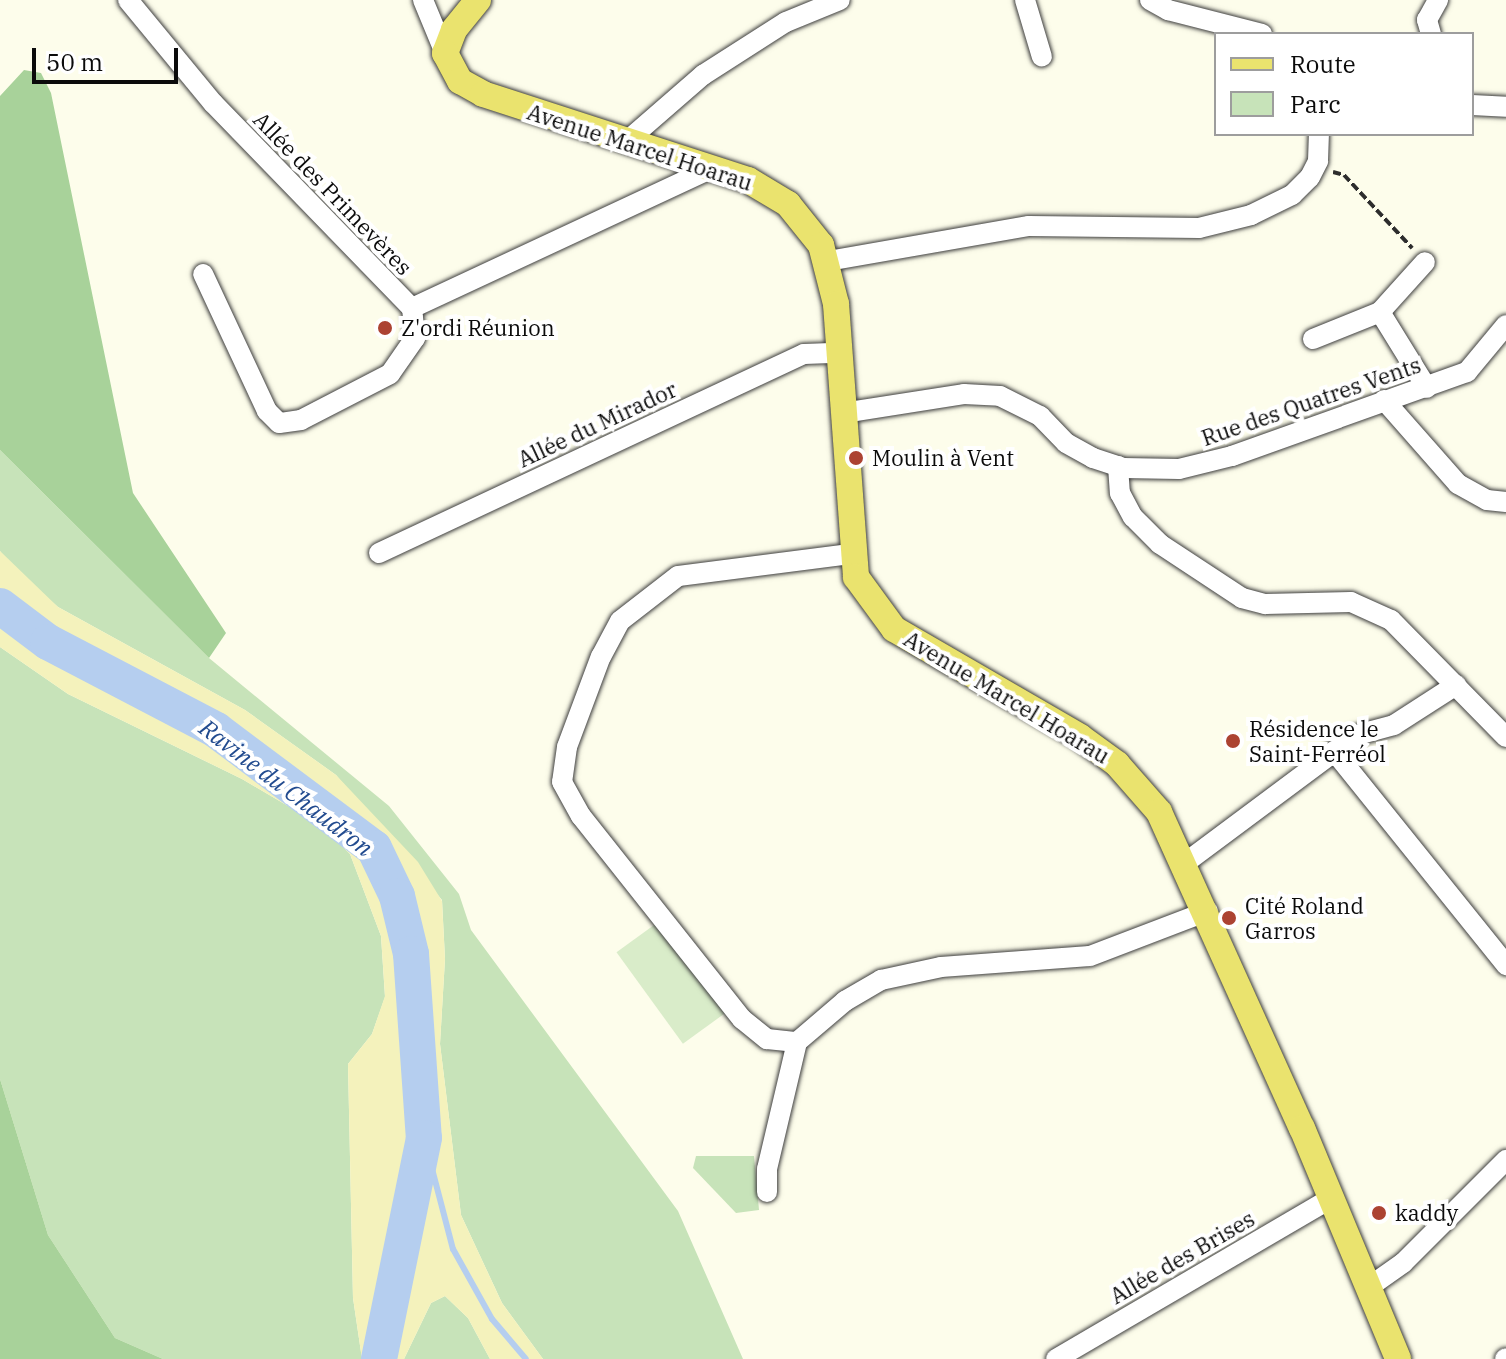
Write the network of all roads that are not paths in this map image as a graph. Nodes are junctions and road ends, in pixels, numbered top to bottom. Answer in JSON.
{"nodes":[{"id":1,"x":128,"y":0,"type":"edge"},
{"id":2,"x":423,"y":0,"type":"edge"},
{"id":3,"x":478,"y":0,"type":"edge"},
{"id":4,"x":840,"y":0,"type":"edge"},
{"id":5,"x":1025,"y":0,"type":"edge"},
{"id":6,"x":1150,"y":0,"type":"edge"},
{"id":7,"x":1438,"y":0,"type":"edge"},
{"id":8,"x":1255,"y":32,"type":"edge"},
{"id":9,"x":1430,"y":32,"type":"edge"},
{"id":10,"x":445,"y":53,"type":"junction"},
{"id":11,"x":1042,"y":57,"type":"dead end"},
{"id":12,"x":1474,"y":105,"type":"edge"},
{"id":13,"x":1506,"y":107,"type":"edge"},
{"id":14,"x":1319,"y":136,"type":"edge"},
{"id":15,"x":627,"y":141,"type":"junction"},
{"id":16,"x":712,"y":168,"type":"junction"},
{"id":17,"x":828,"y":261,"type":"junction"},
{"id":18,"x":1425,"y":262,"type":"road end"},
{"id":19,"x":203,"y":274,"type":"dead end"},
{"id":20,"x":412,"y":308,"type":"junction"},
{"id":21,"x":1380,"y":312,"type":"junction"},
{"id":22,"x":1506,"y":325,"type":"edge"},
{"id":23,"x":1313,"y":339,"type":"dead end"},
{"id":24,"x":838,"y":353,"type":"junction"},
{"id":25,"x":1427,"y":388,"type":"junction"},
{"id":26,"x":1384,"y":400,"type":"junction"},
{"id":27,"x":843,"y":413,"type":"junction"},
{"id":28,"x":1118,"y":466,"type":"junction"},
{"id":29,"x":1506,"y":502,"type":"edge"},
{"id":30,"x":379,"y":553,"type":"dead end"},
{"id":31,"x":850,"y":554,"type":"junction"},
{"id":32,"x":1456,"y":685,"type":"junction"},
{"id":33,"x":1506,"y":737,"type":"edge"},
{"id":34,"x":1334,"y":751,"type":"junction"},
{"id":35,"x":1185,"y":863,"type":"junction"},
{"id":36,"x":1208,"y":911,"type":"junction"},
{"id":37,"x":1506,"y":965,"type":"edge"},
{"id":38,"x":797,"y":1042,"type":"junction"},
{"id":39,"x":1506,"y":1160,"type":"edge"},
{"id":40,"x":767,"y":1192,"type":"dead end"},
{"id":41,"x":1332,"y":1198,"type":"junction"},
{"id":42,"x":1369,"y":1287,"type":"junction"},
{"id":43,"x":1396,"y":1358,"type":"edge"},
{"id":44,"x":1056,"y":1359,"type":"edge"}],
"edges":[{"from":1,"to":20,"type":"street","name":"Allée des Primevères"},
{"from":2,"to":10,"type":"street"},
{"from":3,"to":10,"type":"main road"},
{"from":4,"to":15,"type":"street"},
{"from":5,"to":11,"type":"street"},
{"from":6,"to":8,"type":"street"},
{"from":7,"to":9,"type":"street"},
{"from":10,"to":15,"type":"main road","name":"Avenue Marcel Hoarau"},
{"from":12,"to":13,"type":"street"},
{"from":14,"to":17,"type":"street"},
{"from":15,"to":16,"type":"main road","name":"Avenue Marcel Hoarau"},
{"from":16,"to":17,"type":"main road","name":"Avenue Marcel Hoarau"},
{"from":16,"to":20,"type":"street","name":"Allée des Primevères"},
{"from":17,"to":24,"type":"main road","name":"Avenue Marcel Hoarau"},
{"from":18,"to":21,"type":"street"},
{"from":19,"to":20,"type":"street","name":"Allée des Primevères"},
{"from":21,"to":23,"type":"street"},
{"from":21,"to":25,"type":"street"},
{"from":22,"to":25,"type":"street","name":"Rue des Quatres Vents"},
{"from":24,"to":27,"type":"main road","name":"Avenue Marcel Hoarau"},
{"from":24,"to":30,"type":"street","name":"Allée du Mirador"},
{"from":25,"to":26,"type":"street","name":"Rue des Quatres Vents"},
{"from":26,"to":28,"type":"street","name":"Rue des Quatres Vents"},
{"from":26,"to":29,"type":"street"},
{"from":27,"to":28,"type":"street","name":"Rue des Quatres Vents"},
{"from":27,"to":31,"type":"main road","name":"Avenue Marcel Hoarau"},
{"from":28,"to":32,"type":"street"},
{"from":31,"to":35,"type":"main road","name":"Avenue Marcel Hoarau"},
{"from":31,"to":38,"type":"street"},
{"from":32,"to":33,"type":"street"},
{"from":32,"to":34,"type":"street"},
{"from":34,"to":35,"type":"street"},
{"from":34,"to":37,"type":"street"},
{"from":35,"to":36,"type":"main road","name":"Avenue Marcel Hoarau"},
{"from":36,"to":38,"type":"street"},
{"from":36,"to":41,"type":"main road","name":"Avenue Marcel Hoarau"},
{"from":38,"to":40,"type":"street"},
{"from":39,"to":42,"type":"street"},
{"from":41,"to":42,"type":"main road","name":"Avenue Marcel Hoarau"},
{"from":41,"to":44,"type":"street","name":"Allée des Brises"},
{"from":42,"to":43,"type":"main road","name":"Avenue Marcel Hoarau"}]}
